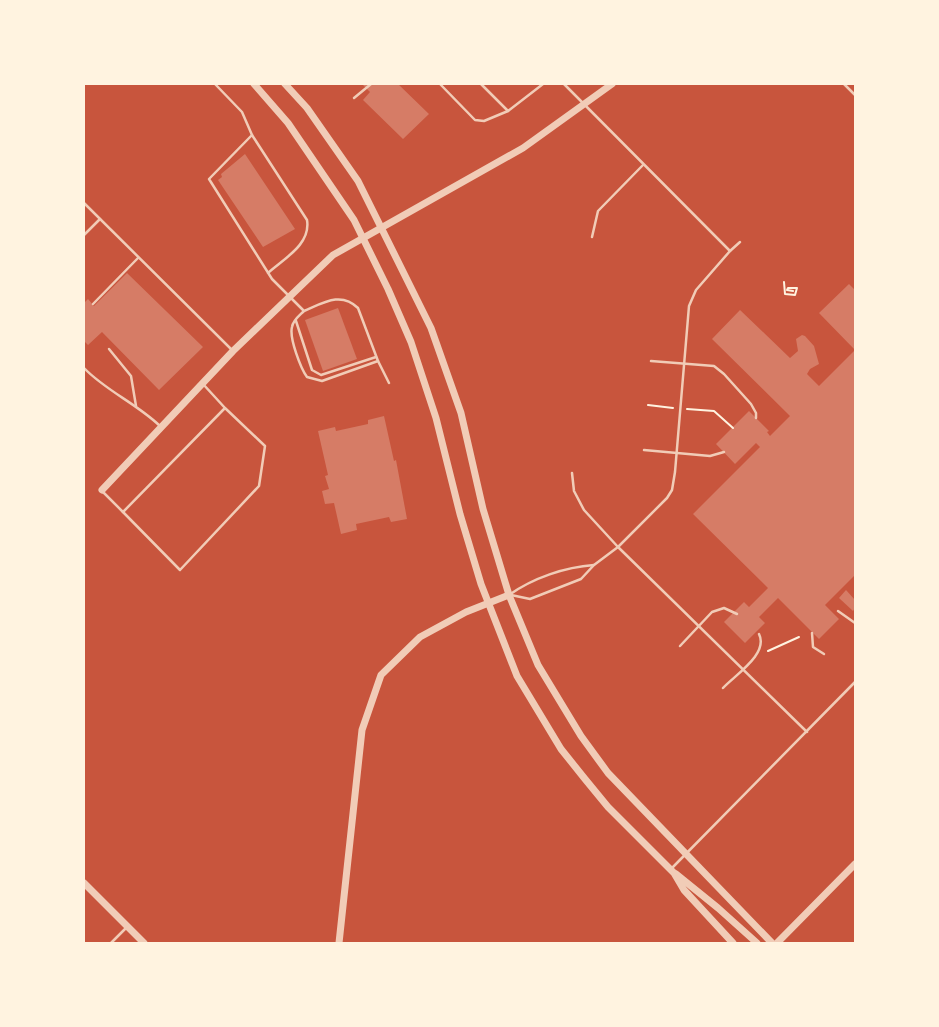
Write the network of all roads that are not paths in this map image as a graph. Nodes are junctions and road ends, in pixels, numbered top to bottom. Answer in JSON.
{"nodes":[{"id":1,"x":214,"y":84,"type":"edge"},
{"id":2,"x":254,"y":84,"type":"edge"},
{"id":3,"x":371,"y":84,"type":"edge"},
{"id":4,"x":440,"y":84,"type":"edge"},
{"id":5,"x":481,"y":84,"type":"edge"},
{"id":6,"x":543,"y":84,"type":"edge"},
{"id":7,"x":564,"y":84,"type":"edge"},
{"id":8,"x":612,"y":84,"type":"edge"},
{"id":9,"x":844,"y":84,"type":"edge"},
{"id":10,"x":289,"y":85,"type":"edge"},
{"id":11,"x":855,"y":95,"type":"edge"},
{"id":12,"x":354,"y":98,"type":"dead end"},
{"id":13,"x":584,"y":106,"type":"junction"},
{"id":14,"x":508,"y":111,"type":"junction"},
{"id":15,"x":252,"y":135,"type":"junction"},
{"id":16,"x":643,"y":165,"type":"junction"},
{"id":17,"x":84,"y":204,"type":"edge"},
{"id":18,"x":100,"y":219,"type":"junction"},
{"id":19,"x":381,"y":228,"type":"junction"},
{"id":20,"x":84,"y":235,"type":"edge"},
{"id":21,"x":364,"y":237,"type":"junction"},
{"id":22,"x":592,"y":237,"type":"dead end"},
{"id":23,"x":740,"y":242,"type":"dead end"},
{"id":24,"x":730,"y":252,"type":"junction"},
{"id":25,"x":138,"y":258,"type":"junction"},
{"id":26,"x":268,"y":273,"type":"junction"},
{"id":27,"x":290,"y":296,"type":"junction"},
{"id":28,"x":93,"y":304,"type":"dead end"},
{"id":29,"x":304,"y":311,"type":"junction"},
{"id":30,"x":295,"y":319,"type":"junction"},
{"id":31,"x":109,"y":349,"type":"dead end"},
{"id":32,"x":233,"y":351,"type":"junction"},
{"id":33,"x":376,"y":357,"type":"junction"},
{"id":34,"x":378,"y":361,"type":"junction"},
{"id":35,"x":652,"y":361,"type":"dead end"},
{"id":36,"x":683,"y":364,"type":"junction"},
{"id":37,"x":84,"y":368,"type":"edge"},
{"id":38,"x":202,"y":383,"type":"junction"},
{"id":39,"x":389,"y":384,"type":"dead end"},
{"id":40,"x":136,"y":406,"type":"junction"},
{"id":41,"x":225,"y":408,"type":"junction"},
{"id":42,"x":756,"y":418,"type":"dead end"},
{"id":43,"x":161,"y":427,"type":"junction"},
{"id":44,"x":644,"y":450,"type":"dead end"},
{"id":45,"x":724,"y":452,"type":"dead end"},
{"id":46,"x":677,"y":453,"type":"junction"},
{"id":47,"x":572,"y":473,"type":"dead end"},
{"id":48,"x":102,"y":490,"type":"joint"},
{"id":49,"x":123,"y":512,"type":"junction"},
{"id":50,"x":618,"y":547,"type":"junction"},
{"id":51,"x":594,"y":565,"type":"junction"},
{"id":52,"x":509,"y":595,"type":"junction"},
{"id":53,"x":488,"y":603,"type":"junction"},
{"id":54,"x":838,"y":611,"type":"dead end"},
{"id":55,"x":737,"y":614,"type":"dead end"},
{"id":56,"x":855,"y":622,"type":"edge"},
{"id":57,"x":699,"y":626,"type":"junction"},
{"id":58,"x":812,"y":633,"type":"dead end"},
{"id":59,"x":759,"y":634,"type":"dead end"},
{"id":60,"x":680,"y":646,"type":"dead end"},
{"id":61,"x":824,"y":654,"type":"dead end"},
{"id":62,"x":742,"y":668,"type":"junction"},
{"id":63,"x":855,"y":682,"type":"edge"},
{"id":64,"x":722,"y":688,"type":"dead end"},
{"id":65,"x":807,"y":732,"type":"junction"},
{"id":66,"x":686,"y":854,"type":"junction"},
{"id":67,"x":855,"y":866,"type":"edge"},
{"id":68,"x":672,"y":871,"type":"junction"},
{"id":69,"x":84,"y":884,"type":"edge"},
{"id":70,"x":127,"y":927,"type":"junction"},
{"id":71,"x":111,"y":943,"type":"edge"},
{"id":72,"x":144,"y":943,"type":"edge"},
{"id":73,"x":339,"y":943,"type":"edge"},
{"id":74,"x":733,"y":943,"type":"edge"},
{"id":75,"x":757,"y":943,"type":"edge"},
{"id":76,"x":772,"y":943,"type":"edge"},
{"id":77,"x":776,"y":943,"type":"edge"}],
"edges":[{"from":1,"to":15,"type":"lane"},
{"from":2,"to":21,"type":"street"},
{"from":3,"to":12,"type":"lane"},
{"from":4,"to":14,"type":"lane"},
{"from":5,"to":14,"type":"lane"},
{"from":6,"to":14,"type":"lane"},
{"from":7,"to":13,"type":"lane"},
{"from":8,"to":13,"type":"street"},
{"from":9,"to":11,"type":"lane"},
{"from":10,"to":19,"type":"street"},
{"from":13,"to":16,"type":"lane"},
{"from":13,"to":19,"type":"street"},
{"from":15,"to":26,"type":"lane"},
{"from":15,"to":26,"type":"lane"},
{"from":16,"to":22,"type":"lane"},
{"from":16,"to":24,"type":"lane"},
{"from":17,"to":18,"type":"lane"},
{"from":18,"to":20,"type":"lane"},
{"from":18,"to":25,"type":"lane"},
{"from":19,"to":21,"type":"street"},
{"from":19,"to":52,"type":"street"},
{"from":21,"to":27,"type":"street"},
{"from":21,"to":53,"type":"street"},
{"from":23,"to":24,"type":"lane"},
{"from":24,"to":36,"type":"lane"},
{"from":25,"to":28,"type":"lane"},
{"from":25,"to":32,"type":"lane"},
{"from":26,"to":27,"type":"lane"},
{"from":27,"to":29,"type":"lane"},
{"from":27,"to":32,"type":"street"},
{"from":29,"to":30,"type":"lane"},
{"from":29,"to":33,"type":"lane"},
{"from":30,"to":33,"type":"lane"},
{"from":30,"to":34,"type":"lane"},
{"from":31,"to":40,"type":"lane"},
{"from":32,"to":38,"type":"street"},
{"from":33,"to":34,"type":"lane"},
{"from":34,"to":39,"type":"lane"},
{"from":35,"to":36,"type":"lane"},
{"from":36,"to":42,"type":"lane"},
{"from":36,"to":46,"type":"lane"},
{"from":37,"to":40,"type":"lane"},
{"from":38,"to":41,"type":"lane"},
{"from":38,"to":43,"type":"street"},
{"from":40,"to":43,"type":"lane"},
{"from":41,"to":49,"type":"lane"},
{"from":41,"to":49,"type":"lane"},
{"from":43,"to":48,"type":"street"},
{"from":44,"to":46,"type":"lane"},
{"from":45,"to":46,"type":"lane"},
{"from":46,"to":50,"type":"lane"},
{"from":47,"to":50,"type":"lane"},
{"from":48,"to":49,"type":"lane"},
{"from":50,"to":51,"type":"lane"},
{"from":50,"to":57,"type":"lane"},
{"from":51,"to":52,"type":"lane"},
{"from":51,"to":52,"type":"lane"},
{"from":52,"to":53,"type":"street"},
{"from":52,"to":66,"type":"street"},
{"from":53,"to":68,"type":"street"},
{"from":53,"to":73,"type":"street"},
{"from":54,"to":56,"type":"lane"},
{"from":55,"to":57,"type":"lane"},
{"from":57,"to":60,"type":"lane"},
{"from":57,"to":62,"type":"lane"},
{"from":58,"to":61,"type":"lane"},
{"from":59,"to":62,"type":"lane"},
{"from":62,"to":64,"type":"lane"},
{"from":62,"to":65,"type":"lane"},
{"from":63,"to":65,"type":"lane"},
{"from":65,"to":66,"type":"lane"},
{"from":66,"to":68,"type":"lane"},
{"from":66,"to":76,"type":"street"},
{"from":67,"to":77,"type":"street"},
{"from":68,"to":74,"type":"street"},
{"from":68,"to":75,"type":"street"},
{"from":69,"to":70,"type":"street"},
{"from":70,"to":71,"type":"lane"},
{"from":70,"to":72,"type":"street"}]}
